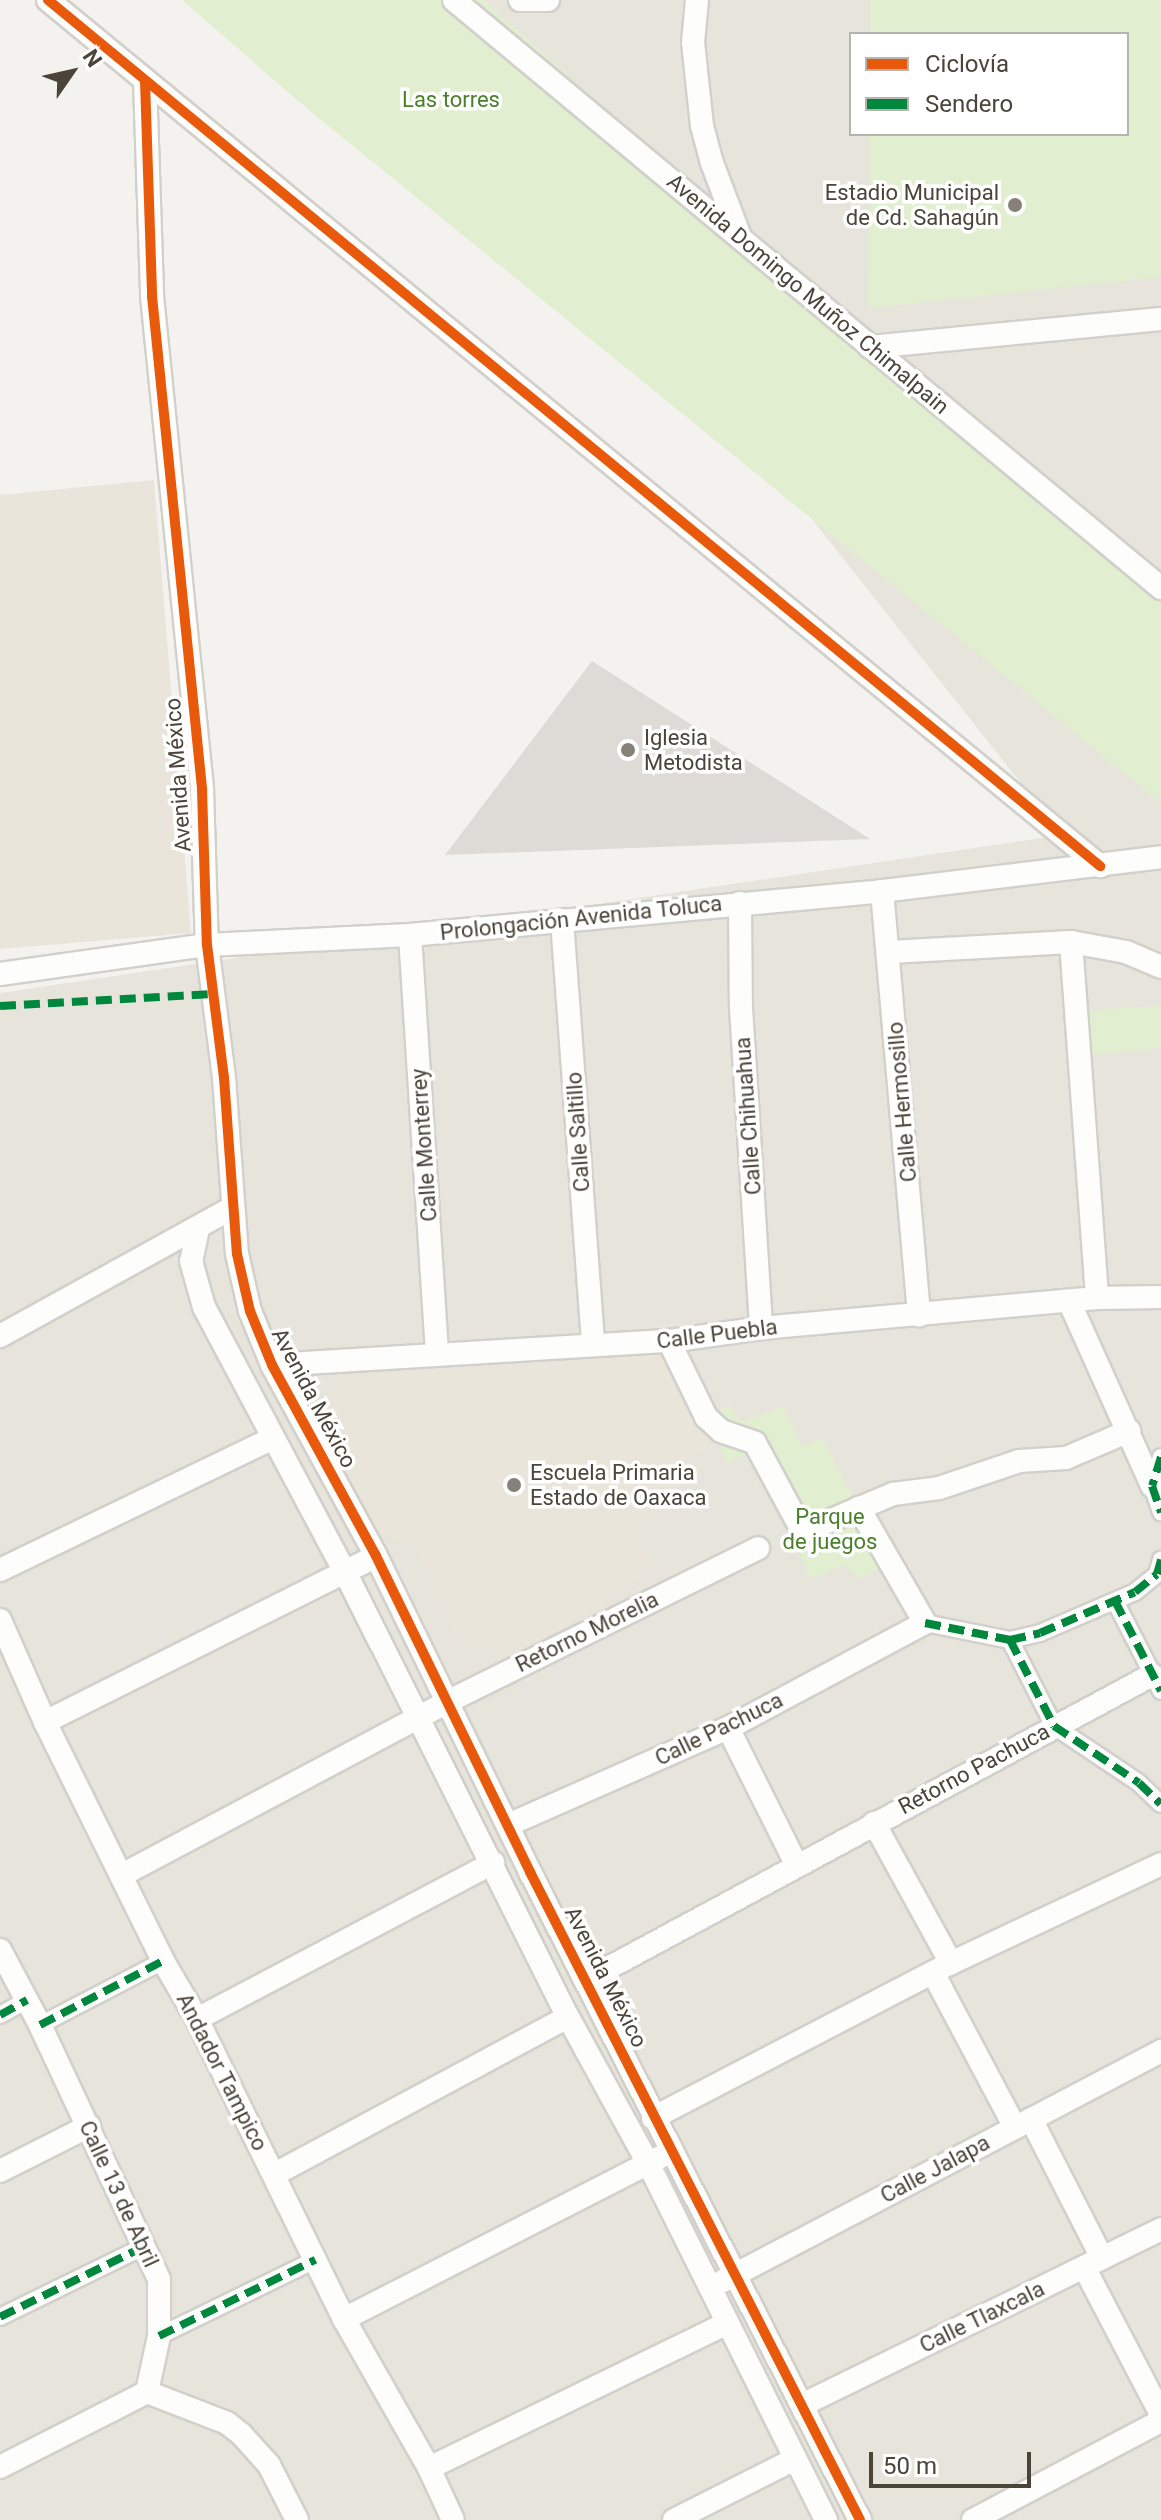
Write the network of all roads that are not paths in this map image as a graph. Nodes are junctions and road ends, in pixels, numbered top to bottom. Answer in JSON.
{"nodes":[{"id":1,"x":48,"y":0,"type":"edge"},
{"id":2,"x":454,"y":0,"type":"edge"},
{"id":3,"x":520,"y":0,"type":"edge"},
{"id":4,"x":548,"y":0,"type":"edge"},
{"id":5,"x":697,"y":0,"type":"edge"},
{"id":6,"x":145,"y":81,"type":"junction"},
{"id":7,"x":740,"y":236,"type":"junction"},
{"id":8,"x":1161,"y":319,"type":"edge"},
{"id":9,"x":870,"y":347,"type":"junction"},
{"id":10,"x":1161,"y":588,"type":"edge"},
{"id":11,"x":1161,"y":857,"type":"edge"},
{"id":12,"x":1100,"y":866,"type":"junction"},
{"id":13,"x":882,"y":891,"type":"junction"},
{"id":14,"x":740,"y":903,"type":"junction"},
{"id":15,"x":562,"y":920,"type":"junction"},
{"id":16,"x":410,"y":935,"type":"junction"},
{"id":17,"x":1071,"y":942,"type":"junction"},
{"id":18,"x":207,"y":945,"type":"junction"},
{"id":19,"x":890,"y":952,"type":"junction"},
{"id":20,"x":1161,"y":967,"type":"edge"},
{"id":21,"x":0,"y":974,"type":"edge"},
{"id":22,"x":232,"y":1208,"type":"junction"},
{"id":23,"x":198,"y":1229,"type":"junction"},
{"id":24,"x":1161,"y":1297,"type":"edge"},
{"id":25,"x":1097,"y":1298,"type":"junction"},
{"id":26,"x":1069,"y":1301,"type":"junction"},
{"id":27,"x":919,"y":1315,"type":"junction"},
{"id":28,"x":761,"y":1328,"type":"junction"},
{"id":29,"x":0,"y":1336,"type":"edge"},
{"id":30,"x":669,"y":1341,"type":"junction"},
{"id":31,"x":593,"y":1344,"type":"junction"},
{"id":32,"x":437,"y":1354,"type":"junction"},
{"id":33,"x":272,"y":1365,"type":"junction"},
{"id":34,"x":1129,"y":1431,"type":"junction"},
{"id":35,"x":273,"y":1438,"type":"junction"},
{"id":36,"x":1161,"y":1457,"type":"edge"},
{"id":37,"x":1152,"y":1486,"type":"junction"},
{"id":38,"x":859,"y":1508,"type":"junction"},
{"id":39,"x":1161,"y":1512,"type":"edge"},
{"id":40,"x":758,"y":1548,"type":"dead end"},
{"id":41,"x":376,"y":1556,"type":"junction"},
{"id":42,"x":1161,"y":1560,"type":"edge"},
{"id":43,"x":0,"y":1570,"type":"edge"},
{"id":44,"x":344,"y":1570,"type":"junction"},
{"id":45,"x":1115,"y":1601,"type":"junction"},
{"id":46,"x":0,"y":1620,"type":"edge"},
{"id":47,"x":925,"y":1623,"type":"junction"},
{"id":48,"x":1010,"y":1640,"type":"junction"},
{"id":49,"x":1156,"y":1683,"type":"edge"},
{"id":50,"x":447,"y":1702,"type":"junction"},
{"id":51,"x":418,"y":1719,"type":"junction"},
{"id":52,"x":45,"y":1722,"type":"junction"},
{"id":53,"x":1054,"y":1726,"type":"junction"},
{"id":54,"x":728,"y":1728,"type":"junction"},
{"id":55,"x":1161,"y":1804,"type":"edge"},
{"id":56,"x":874,"y":1823,"type":"junction"},
{"id":57,"x":508,"y":1825,"type":"junction"},
{"id":58,"x":493,"y":1863,"type":"junction"},
{"id":59,"x":796,"y":1864,"type":"junction"},
{"id":60,"x":1161,"y":1864,"type":"edge"},
{"id":61,"x":122,"y":1875,"type":"junction"},
{"id":62,"x":0,"y":1950,"type":"edge"},
{"id":63,"x":163,"y":1961,"type":"junction"},
{"id":64,"x":942,"y":1968,"type":"junction"},
{"id":65,"x":586,"y":1980,"type":"junction"},
{"id":66,"x":27,"y":2000,"type":"junction"},
{"id":67,"x":0,"y":2015,"type":"edge"},
{"id":68,"x":568,"y":2017,"type":"junction"},
{"id":69,"x":197,"y":2019,"type":"junction"},
{"id":70,"x":40,"y":2025,"type":"junction"},
{"id":71,"x":1161,"y":2051,"type":"edge"},
{"id":72,"x":653,"y":2118,"type":"junction"},
{"id":73,"x":1023,"y":2123,"type":"junction"},
{"id":74,"x":89,"y":2126,"type":"junction"},
{"id":75,"x":672,"y":2153,"type":"junction"},
{"id":76,"x":647,"y":2161,"type":"junction"},
{"id":77,"x":0,"y":2171,"type":"edge"},
{"id":78,"x":275,"y":2174,"type":"junction"},
{"id":79,"x":1161,"y":2229,"type":"edge"},
{"id":80,"x":143,"y":2247,"type":"junction"},
{"id":81,"x":315,"y":2260,"type":"junction"},
{"id":82,"x":1093,"y":2263,"type":"junction"},
{"id":83,"x":735,"y":2275,"type":"junction"},
{"id":84,"x":709,"y":2287,"type":"junction"},
{"id":85,"x":0,"y":2317,"type":"edge"},
{"id":86,"x":344,"y":2319,"type":"junction"},
{"id":87,"x":728,"y":2323,"type":"junction"},
{"id":88,"x":159,"y":2336,"type":"junction"},
{"id":89,"x":147,"y":2392,"type":"junction"},
{"id":90,"x":802,"y":2405,"type":"junction"},
{"id":91,"x":1161,"y":2414,"type":"edge"},
{"id":92,"x":1161,"y":2421,"type":"edge"},
{"id":93,"x":795,"y":2459,"type":"junction"},
{"id":94,"x":0,"y":2467,"type":"edge"},
{"id":95,"x":429,"y":2468,"type":"junction"},
{"id":96,"x":297,"y":2520,"type":"edge"},
{"id":97,"x":453,"y":2520,"type":"edge"},
{"id":98,"x":674,"y":2520,"type":"edge"},
{"id":99,"x":826,"y":2520,"type":"edge"},
{"id":100,"x":860,"y":2520,"type":"edge"},
{"id":101,"x":973,"y":2520,"type":"edge"}],
"edges":[{"from":1,"to":6,"type":"street"},
{"from":2,"to":7,"type":"street","name":"Avenida Domingo Muñoz Chimalpain"},
{"from":3,"to":4,"type":"street"},
{"from":5,"to":7,"type":"street"},
{"from":6,"to":12,"type":"street"},
{"from":6,"to":18,"type":"street","name":"Avenida México"},
{"from":7,"to":9,"type":"street","name":"Avenida Domingo Muñoz Chimalpain"},
{"from":8,"to":9,"type":"street"},
{"from":9,"to":10,"type":"street","name":"Avenida Domingo Muñoz Chimalpain"},
{"from":11,"to":12,"type":"street","name":"Prolongación Avenida Toluca"},
{"from":12,"to":13,"type":"street","name":"Prolongación Avenida Toluca"},
{"from":13,"to":14,"type":"street","name":"Prolongación Avenida Toluca"},
{"from":13,"to":19,"type":"street","name":"Calle Hermosillo"},
{"from":14,"to":15,"type":"street","name":"Prolongación Avenida Toluca"},
{"from":14,"to":28,"type":"street","name":"Calle Chihuahua"},
{"from":15,"to":16,"type":"street","name":"Prolongación Avenida Toluca"},
{"from":15,"to":31,"type":"street","name":"Calle Saltillo"},
{"from":16,"to":18,"type":"street","name":"Prolongación Avenida Toluca"},
{"from":16,"to":32,"type":"street","name":"Calle Monterrey"},
{"from":17,"to":19,"type":"street"},
{"from":17,"to":20,"type":"street"},
{"from":17,"to":25,"type":"street"},
{"from":18,"to":21,"type":"street","name":"Prolongación Avenida Toluca"},
{"from":18,"to":22,"type":"street","name":"Avenida México"},
{"from":19,"to":27,"type":"street","name":"Calle Hermosillo"},
{"from":22,"to":23,"type":"street"},
{"from":22,"to":33,"type":"street","name":"Avenida México"},
{"from":23,"to":29,"type":"street"},
{"from":23,"to":35,"type":"street"},
{"from":24,"to":25,"type":"street","name":"Calle Puebla"},
{"from":25,"to":26,"type":"street","name":"Calle Puebla"},
{"from":26,"to":27,"type":"street","name":"Calle Puebla"},
{"from":26,"to":34,"type":"street"},
{"from":27,"to":28,"type":"street","name":"Calle Puebla"},
{"from":28,"to":30,"type":"street","name":"Calle Puebla"},
{"from":30,"to":31,"type":"street","name":"Calle Puebla"},
{"from":30,"to":38,"type":"street"},
{"from":31,"to":32,"type":"street","name":"Calle Puebla"},
{"from":32,"to":33,"type":"street","name":"Calle Puebla"},
{"from":33,"to":41,"type":"street","name":"Avenida México"},
{"from":34,"to":37,"type":"street"},
{"from":34,"to":38,"type":"street"},
{"from":35,"to":43,"type":"street"},
{"from":35,"to":44,"type":"street"},
{"from":36,"to":37,"type":"street"},
{"from":37,"to":39,"type":"street"},
{"from":38,"to":47,"type":"street"},
{"from":40,"to":50,"type":"street","name":"Retorno Morelia"},
{"from":41,"to":44,"type":"street"},
{"from":41,"to":50,"type":"street","name":"Avenida México"},
{"from":42,"to":45,"type":"street"},
{"from":44,"to":51,"type":"street"},
{"from":44,"to":52,"type":"street"},
{"from":45,"to":48,"type":"street"},
{"from":45,"to":49,"type":"street"},
{"from":46,"to":52,"type":"street","name":"Andador Tampico"},
{"from":47,"to":48,"type":"street"},
{"from":47,"to":54,"type":"street","name":"Calle Pachuca"},
{"from":48,"to":53,"type":"street"},
{"from":49,"to":53,"type":"street","name":"Retorno Pachuca"},
{"from":50,"to":51,"type":"street","name":"Retorno Morelia"},
{"from":50,"to":57,"type":"street","name":"Avenida México"},
{"from":51,"to":58,"type":"street"},
{"from":51,"to":61,"type":"street","name":"Retorno Morelia"},
{"from":52,"to":61,"type":"street","name":"Andador Tampico"},
{"from":53,"to":55,"type":"street"},
{"from":53,"to":56,"type":"street","name":"Retorno Pachuca"},
{"from":54,"to":57,"type":"street","name":"Calle Pachuca"},
{"from":54,"to":59,"type":"street"},
{"from":56,"to":59,"type":"street","name":"Retorno Pachuca"},
{"from":56,"to":64,"type":"street"},
{"from":57,"to":65,"type":"street","name":"Avenida México"},
{"from":58,"to":68,"type":"street"},
{"from":58,"to":69,"type":"street"},
{"from":59,"to":65,"type":"street","name":"Retorno Pachuca"},
{"from":60,"to":64,"type":"street"},
{"from":61,"to":63,"type":"street","name":"Andador Tampico"},
{"from":62,"to":66,"type":"street","name":"Calle 13 de Abril"},
{"from":63,"to":69,"type":"street","name":"Andador Tampico"},
{"from":63,"to":70,"type":"street"},
{"from":64,"to":72,"type":"street"},
{"from":64,"to":73,"type":"street"},
{"from":65,"to":72,"type":"street","name":"Avenida México"},
{"from":66,"to":67,"type":"street"},
{"from":66,"to":70,"type":"street","name":"Calle 13 de Abril"},
{"from":68,"to":76,"type":"street"},
{"from":68,"to":78,"type":"street"},
{"from":69,"to":78,"type":"street","name":"Andador Tampico"},
{"from":70,"to":74,"type":"street","name":"Calle 13 de Abril"},
{"from":71,"to":73,"type":"street","name":"Calle Jalapa"},
{"from":72,"to":75,"type":"street","name":"Avenida México"},
{"from":73,"to":82,"type":"street"},
{"from":73,"to":83,"type":"street","name":"Calle Jalapa"},
{"from":74,"to":77,"type":"street"},
{"from":74,"to":80,"type":"street","name":"Calle 13 de Abril"},
{"from":75,"to":76,"type":"street"},
{"from":75,"to":83,"type":"street","name":"Avenida México"},
{"from":76,"to":84,"type":"street"},
{"from":76,"to":86,"type":"street"},
{"from":78,"to":81,"type":"street","name":"Andador Tampico"},
{"from":79,"to":82,"type":"street","name":"Calle Tlaxcala"},
{"from":80,"to":85,"type":"street"},
{"from":80,"to":88,"type":"street","name":"Calle 13 de Abril"},
{"from":81,"to":86,"type":"street","name":"Andador Tampico"},
{"from":81,"to":88,"type":"street"},
{"from":82,"to":90,"type":"street","name":"Calle Tlaxcala"},
{"from":82,"to":91,"type":"street"},
{"from":83,"to":84,"type":"street","name":"Calle Jalapa"},
{"from":83,"to":90,"type":"street","name":"Avenida México"},
{"from":84,"to":87,"type":"street"},
{"from":86,"to":95,"type":"street","name":"Andador Tampico"},
{"from":87,"to":93,"type":"street"},
{"from":87,"to":95,"type":"street"},
{"from":88,"to":89,"type":"street","name":"Calle 13 de Abril"},
{"from":89,"to":94,"type":"street"},
{"from":89,"to":96,"type":"street"},
{"from":90,"to":100,"type":"street","name":"Avenida México"},
{"from":92,"to":101,"type":"street"},
{"from":93,"to":98,"type":"street"},
{"from":93,"to":99,"type":"street"},
{"from":95,"to":97,"type":"street","name":"Andador Tampico"}]}
